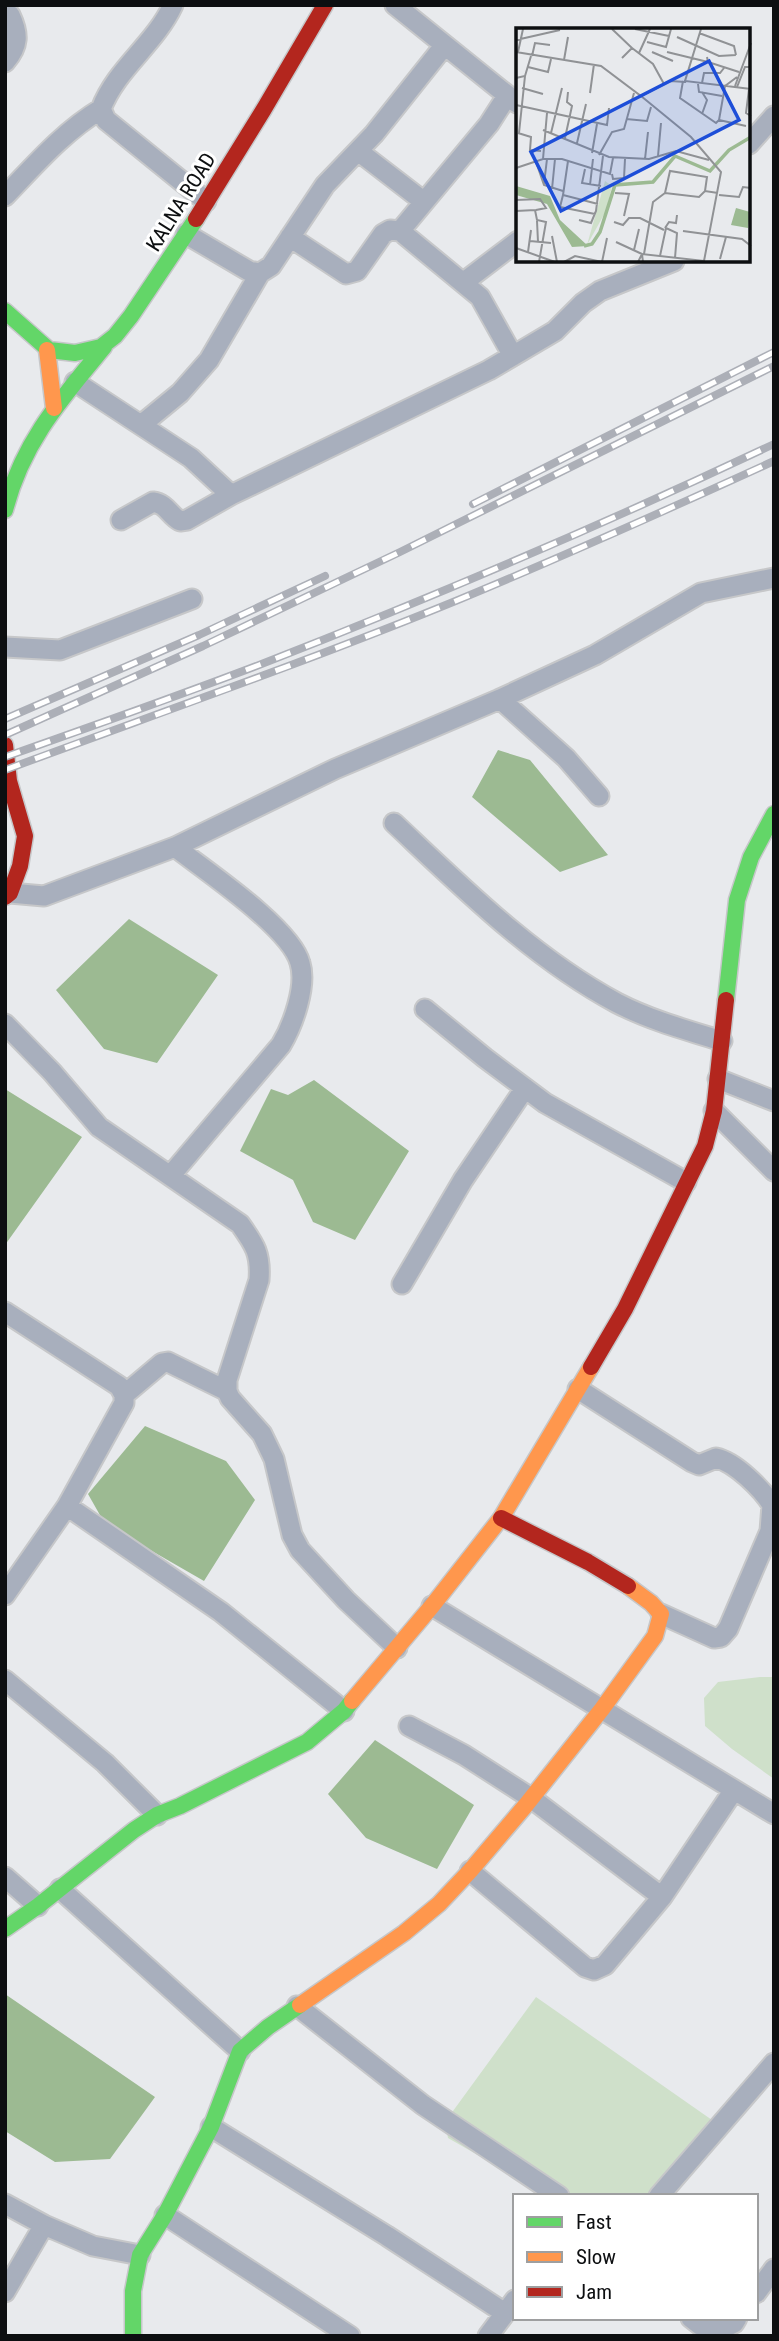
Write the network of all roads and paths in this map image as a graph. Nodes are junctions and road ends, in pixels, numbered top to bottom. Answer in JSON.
{"nodes":[{"id":1,"x":173,"y":5,"type":"edge"},
{"id":2,"x":325,"y":5,"type":"edge"},
{"id":3,"x":396,"y":5,"type":"edge"},
{"id":4,"x":12,"y":12,"type":"edge"},
{"id":5,"x":444,"y":47,"type":"junction"},
{"id":6,"x":5,"y":62,"type":"edge"},
{"id":7,"x":513,"y":100,"type":"edge"},
{"id":8,"x":101,"y":109,"type":"junction"},
{"id":9,"x":774,"y":116,"type":"edge"},
{"id":10,"x":751,"y":143,"type":"edge"},
{"id":11,"x":358,"y":151,"type":"junction"},
{"id":12,"x":5,"y":196,"type":"edge"},
{"id":13,"x":206,"y":201,"type":"junction"},
{"id":14,"x":423,"y":201,"type":"junction"},
{"id":15,"x":400,"y":231,"type":"junction"},
{"id":16,"x":186,"y":234,"type":"junction"},
{"id":17,"x":290,"y":237,"type":"junction"},
{"id":18,"x":516,"y":243,"type":"edge"},
{"id":19,"x":672,"y":262,"type":"edge"},
{"id":20,"x":260,"y":273,"type":"junction"},
{"id":21,"x":464,"y":282,"type":"junction"},
{"id":22,"x":5,"y":311,"type":"edge"},
{"id":23,"x":104,"y":347,"type":"junction"},
{"id":24,"x":47,"y":350,"type":"junction"},
{"id":25,"x":513,"y":356,"type":"junction"},
{"id":26,"x":75,"y":382,"type":"junction"},
{"id":27,"x":54,"y":408,"type":"junction"},
{"id":28,"x":141,"y":425,"type":"junction"},
{"id":29,"x":10,"y":471,"type":"edge"},
{"id":30,"x":231,"y":495,"type":"junction"},
{"id":31,"x":5,"y":510,"type":"edge"},
{"id":32,"x":121,"y":520,"type":"dead end"},
{"id":33,"x":774,"y":578,"type":"edge"},
{"id":34,"x":192,"y":599,"type":"dead end"},
{"id":35,"x":5,"y":647,"type":"edge"},
{"id":36,"x":500,"y":699,"type":"junction"},
{"id":37,"x":5,"y":745,"type":"edge"},
{"id":38,"x":599,"y":796,"type":"dead end"},
{"id":39,"x":774,"y":814,"type":"edge"},
{"id":40,"x":394,"y":822,"type":"dead end"},
{"id":41,"x":175,"y":847,"type":"junction"},
{"id":42,"x":7,"y":895,"type":"edge"},
{"id":43,"x":425,"y":1009,"type":"dead end"},
{"id":44,"x":5,"y":1024,"type":"edge"},
{"id":45,"x":722,"y":1041,"type":"junction"},
{"id":46,"x":718,"y":1080,"type":"junction"},
{"id":47,"x":526,"y":1088,"type":"junction"},
{"id":48,"x":774,"y":1101,"type":"edge"},
{"id":49,"x":714,"y":1111,"type":"junction"},
{"id":50,"x":774,"y":1171,"type":"edge"},
{"id":51,"x":171,"y":1175,"type":"junction"},
{"id":52,"x":686,"y":1182,"type":"junction"},
{"id":53,"x":402,"y":1284,"type":"dead end"},
{"id":54,"x":5,"y":1312,"type":"edge"},
{"id":55,"x":578,"y":1389,"type":"junction"},
{"id":56,"x":227,"y":1391,"type":"junction"},
{"id":57,"x":124,"y":1395,"type":"junction"},
{"id":58,"x":67,"y":1506,"type":"junction"},
{"id":59,"x":501,"y":1518,"type":"junction"},
{"id":60,"x":5,"y":1595,"type":"edge"},
{"id":61,"x":432,"y":1606,"type":"junction"},
{"id":62,"x":661,"y":1614,"type":"junction"},
{"id":63,"x":397,"y":1648,"type":"junction"},
{"id":64,"x":5,"y":1680,"type":"edge"},
{"id":65,"x":601,"y":1709,"type":"junction"},
{"id":66,"x":344,"y":1711,"type":"junction"},
{"id":67,"x":409,"y":1727,"type":"dead end"},
{"id":68,"x":734,"y":1790,"type":"junction"},
{"id":69,"x":531,"y":1798,"type":"junction"},
{"id":70,"x":774,"y":1814,"type":"edge"},
{"id":71,"x":157,"y":1815,"type":"junction"},
{"id":72,"x":470,"y":1871,"type":"junction"},
{"id":73,"x":5,"y":1877,"type":"edge"},
{"id":74,"x":60,"y":1889,"type":"junction"},
{"id":75,"x":662,"y":1897,"type":"junction"},
{"id":76,"x":38,"y":1906,"type":"junction"},
{"id":77,"x":5,"y":1929,"type":"edge"},
{"id":78,"x":297,"y":2006,"type":"junction"},
{"id":79,"x":240,"y":2051,"type":"junction"},
{"id":80,"x":774,"y":2063,"type":"edge"},
{"id":81,"x":211,"y":2127,"type":"junction"},
{"id":82,"x":556,"y":2194,"type":"edge"},
{"id":83,"x":661,"y":2194,"type":"edge"},
{"id":84,"x":5,"y":2204,"type":"edge"},
{"id":85,"x":165,"y":2215,"type":"junction"},
{"id":86,"x":44,"y":2225,"type":"junction"},
{"id":87,"x":140,"y":2255,"type":"junction"},
{"id":88,"x":774,"y":2269,"type":"edge"},
{"id":89,"x":758,"y":2290,"type":"edge"},
{"id":90,"x":5,"y":2292,"type":"edge"},
{"id":91,"x":510,"y":2306,"type":"edge"},
{"id":92,"x":694,"y":2320,"type":"edge"},
{"id":93,"x":736,"y":2320,"type":"edge"},
{"id":94,"x":135,"y":2335,"type":"edge"},
{"id":95,"x":351,"y":2336,"type":"edge"},
{"id":96,"x":488,"y":2336,"type":"edge"}],
"edges":[{"from":1,"to":8,"type":"street"},
{"from":2,"to":13,"type":"street","name":"KALNA ROAD"},
{"from":3,"to":5,"type":"street"},
{"from":4,"to":6,"type":"street"},
{"from":5,"to":7,"type":"street"},
{"from":5,"to":11,"type":"street"},
{"from":7,"to":14,"type":"street"},
{"from":8,"to":12,"type":"street"},
{"from":8,"to":13,"type":"street"},
{"from":9,"to":10,"type":"street"},
{"from":11,"to":14,"type":"street"},
{"from":11,"to":17,"type":"street"},
{"from":13,"to":16,"type":"street","name":"KALNA ROAD"},
{"from":14,"to":15,"type":"street"},
{"from":15,"to":17,"type":"street"},
{"from":15,"to":21,"type":"street"},
{"from":16,"to":20,"type":"street"},
{"from":16,"to":23,"type":"street","name":"KALNA ROAD"},
{"from":17,"to":20,"type":"street"},
{"from":18,"to":21,"type":"street"},
{"from":19,"to":25,"type":"street"},
{"from":20,"to":28,"type":"street"},
{"from":21,"to":25,"type":"street"},
{"from":22,"to":24,"type":"street"},
{"from":23,"to":24,"type":"street"},
{"from":23,"to":26,"type":"street","name":"KALNA ROAD"},
{"from":24,"to":27,"type":"street"},
{"from":25,"to":30,"type":"street"},
{"from":26,"to":27,"type":"street","name":"KALNA ROAD"},
{"from":26,"to":28,"type":"street"},
{"from":27,"to":29,"type":"street","name":"KALNA ROAD"},
{"from":28,"to":30,"type":"street"},
{"from":29,"to":31,"type":"street","name":"KALNA ROAD"},
{"from":30,"to":32,"type":"street"},
{"from":33,"to":36,"type":"street"},
{"from":34,"to":35,"type":"street"},
{"from":36,"to":38,"type":"street"},
{"from":36,"to":41,"type":"street"},
{"from":37,"to":42,"type":"street"},
{"from":39,"to":45,"type":"street"},
{"from":40,"to":45,"type":"street"},
{"from":41,"to":42,"type":"street"},
{"from":41,"to":51,"type":"street"},
{"from":43,"to":47,"type":"street"},
{"from":44,"to":51,"type":"street"},
{"from":45,"to":46,"type":"street"},
{"from":46,"to":48,"type":"street"},
{"from":46,"to":49,"type":"street"},
{"from":47,"to":52,"type":"street"},
{"from":47,"to":53,"type":"street"},
{"from":49,"to":50,"type":"street"},
{"from":49,"to":52,"type":"street"},
{"from":51,"to":56,"type":"street"},
{"from":52,"to":55,"type":"street"},
{"from":54,"to":57,"type":"street"},
{"from":55,"to":59,"type":"street"},
{"from":55,"to":62,"type":"street"},
{"from":56,"to":57,"type":"street"},
{"from":56,"to":63,"type":"street"},
{"from":57,"to":58,"type":"street"},
{"from":58,"to":60,"type":"street"},
{"from":58,"to":66,"type":"street"},
{"from":59,"to":61,"type":"street"},
{"from":59,"to":62,"type":"street"},
{"from":61,"to":63,"type":"street"},
{"from":61,"to":65,"type":"street"},
{"from":62,"to":65,"type":"street"},
{"from":63,"to":66,"type":"street"},
{"from":64,"to":71,"type":"street"},
{"from":65,"to":68,"type":"street"},
{"from":65,"to":69,"type":"street"},
{"from":66,"to":71,"type":"street"},
{"from":67,"to":69,"type":"street"},
{"from":68,"to":70,"type":"street"},
{"from":68,"to":75,"type":"street"},
{"from":69,"to":72,"type":"street"},
{"from":69,"to":75,"type":"street"},
{"from":71,"to":74,"type":"street"},
{"from":72,"to":75,"type":"street"},
{"from":72,"to":78,"type":"street"},
{"from":73,"to":76,"type":"street"},
{"from":74,"to":76,"type":"street"},
{"from":74,"to":79,"type":"street"},
{"from":76,"to":77,"type":"street"},
{"from":78,"to":79,"type":"street"},
{"from":78,"to":82,"type":"street"},
{"from":79,"to":81,"type":"street"},
{"from":80,"to":83,"type":"street"},
{"from":81,"to":85,"type":"street"},
{"from":81,"to":91,"type":"street"},
{"from":84,"to":86,"type":"street"},
{"from":85,"to":87,"type":"street"},
{"from":85,"to":95,"type":"street"},
{"from":86,"to":87,"type":"street"},
{"from":86,"to":90,"type":"street"},
{"from":87,"to":94,"type":"street"},
{"from":88,"to":89,"type":"street"},
{"from":91,"to":96,"type":"street"},
{"from":92,"to":93,"type":"street"}]}
